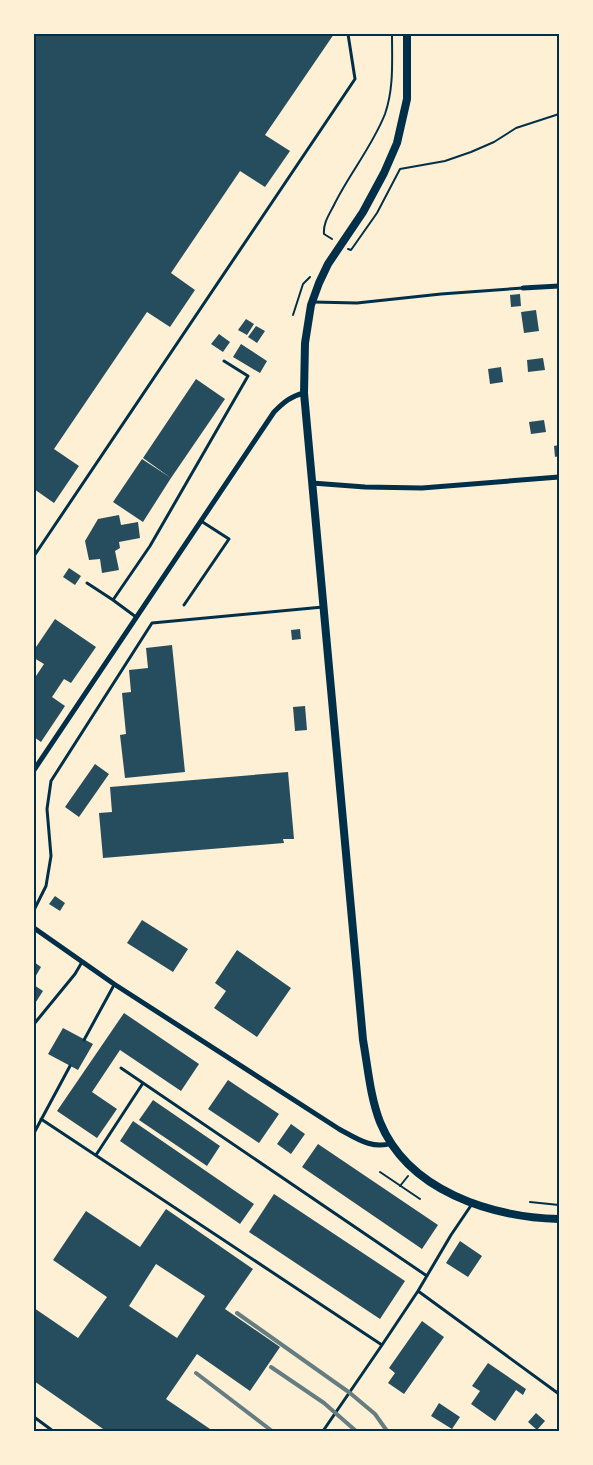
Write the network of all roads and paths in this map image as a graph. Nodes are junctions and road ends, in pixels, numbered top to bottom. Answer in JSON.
{"nodes":[{"id":1,"x":348,"y":34,"type":"edge"},
{"id":2,"x":392,"y":34,"type":"edge"},
{"id":3,"x":407,"y":34,"type":"edge"},
{"id":4,"x":559,"y":114,"type":"edge"},
{"id":5,"x":377,"y":213,"type":"dead end"},
{"id":6,"x":332,"y":239,"type":"dead end"},
{"id":7,"x":303,"y":284,"type":"dead end"},
{"id":8,"x":559,"y":286,"type":"edge"},
{"id":9,"x":523,"y":288,"type":"joint"},
{"id":10,"x":312,"y":302,"type":"junction"},
{"id":11,"x":293,"y":315,"type":"dead end"},
{"id":12,"x":224,"y":362,"type":"dead end"},
{"id":13,"x":304,"y":394,"type":"junction"},
{"id":14,"x":559,"y":477,"type":"edge"},
{"id":15,"x":312,"y":483,"type":"junction"},
{"id":16,"x":201,"y":521,"type":"junction"},
{"id":17,"x":34,"y":556,"type":"edge"},
{"id":18,"x":87,"y":583,"type":"dead end"},
{"id":19,"x":112,"y":600,"type":"junction"},
{"id":20,"x":184,"y":605,"type":"dead end"},
{"id":21,"x":324,"y":607,"type":"junction"},
{"id":22,"x":136,"y":617,"type":"junction"},
{"id":23,"x":34,"y":770,"type":"edge"},
{"id":24,"x":34,"y":910,"type":"edge"},
{"id":25,"x":34,"y":928,"type":"edge"},
{"id":26,"x":82,"y":962,"type":"junction"},
{"id":27,"x":114,"y":984,"type":"junction"},
{"id":28,"x":34,"y":1024,"type":"edge"},
{"id":29,"x":84,"y":1040,"type":"dead end"},
{"id":30,"x":70,"y":1066,"type":"dead end"},
{"id":31,"x":121,"y":1068,"type":"dead end"},
{"id":32,"x":143,"y":1083,"type":"junction"},
{"id":33,"x":41,"y":1119,"type":"junction"},
{"id":34,"x":34,"y":1133,"type":"edge"},
{"id":35,"x":392,"y":1143,"type":"junction"},
{"id":36,"x":96,"y":1155,"type":"junction"},
{"id":37,"x":414,"y":1169,"type":"junction"},
{"id":38,"x":380,"y":1172,"type":"dead end"},
{"id":39,"x":400,"y":1186,"type":"junction"},
{"id":40,"x":420,"y":1199,"type":"dead end"},
{"id":41,"x":530,"y":1202,"type":"dead end"},
{"id":42,"x":473,"y":1204,"type":"junction"},
{"id":43,"x":559,"y":1205,"type":"edge"},
{"id":44,"x":559,"y":1219,"type":"edge"},
{"id":45,"x":427,"y":1276,"type":"junction"},
{"id":46,"x":418,"y":1291,"type":"junction"},
{"id":47,"x":382,"y":1345,"type":"junction"},
{"id":48,"x":559,"y":1394,"type":"edge"},
{"id":49,"x":34,"y":1417,"type":"edge"},
{"id":50,"x":53,"y":1431,"type":"edge"},
{"id":51,"x":323,"y":1431,"type":"edge"}],
"edges":[{"from":1,"to":17,"type":"lane"},
{"from":2,"to":6,"type":"path"},
{"from":3,"to":10,"type":"street"},
{"from":4,"to":5,"type":"path"},
{"from":7,"to":11,"type":"path"},
{"from":8,"to":9,"type":"street"},
{"from":9,"to":10,"type":"lane"},
{"from":10,"to":13,"type":"street"},
{"from":12,"to":19,"type":"lane"},
{"from":13,"to":15,"type":"street"},
{"from":13,"to":16,"type":"street"},
{"from":14,"to":15,"type":"street"},
{"from":15,"to":21,"type":"street"},
{"from":16,"to":20,"type":"lane"},
{"from":16,"to":22,"type":"street"},
{"from":18,"to":19,"type":"lane"},
{"from":19,"to":22,"type":"lane"},
{"from":21,"to":24,"type":"lane"},
{"from":21,"to":35,"type":"street"},
{"from":22,"to":23,"type":"street"},
{"from":25,"to":26,"type":"street"},
{"from":26,"to":27,"type":"street"},
{"from":26,"to":28,"type":"lane"},
{"from":27,"to":29,"type":"lane"},
{"from":27,"to":35,"type":"street"},
{"from":30,"to":33,"type":"lane"},
{"from":31,"to":32,"type":"lane"},
{"from":32,"to":36,"type":"lane"},
{"from":32,"to":45,"type":"lane"},
{"from":33,"to":34,"type":"lane"},
{"from":33,"to":36,"type":"lane"},
{"from":35,"to":37,"type":"street"},
{"from":36,"to":47,"type":"lane"},
{"from":37,"to":39,"type":"path"},
{"from":37,"to":42,"type":"street"},
{"from":38,"to":39,"type":"path"},
{"from":39,"to":40,"type":"path"},
{"from":41,"to":43,"type":"path"},
{"from":42,"to":44,"type":"street"},
{"from":42,"to":45,"type":"lane"},
{"from":45,"to":46,"type":"lane"},
{"from":46,"to":47,"type":"lane"},
{"from":46,"to":48,"type":"lane"},
{"from":47,"to":51,"type":"lane"},
{"from":49,"to":50,"type":"lane"}]}
